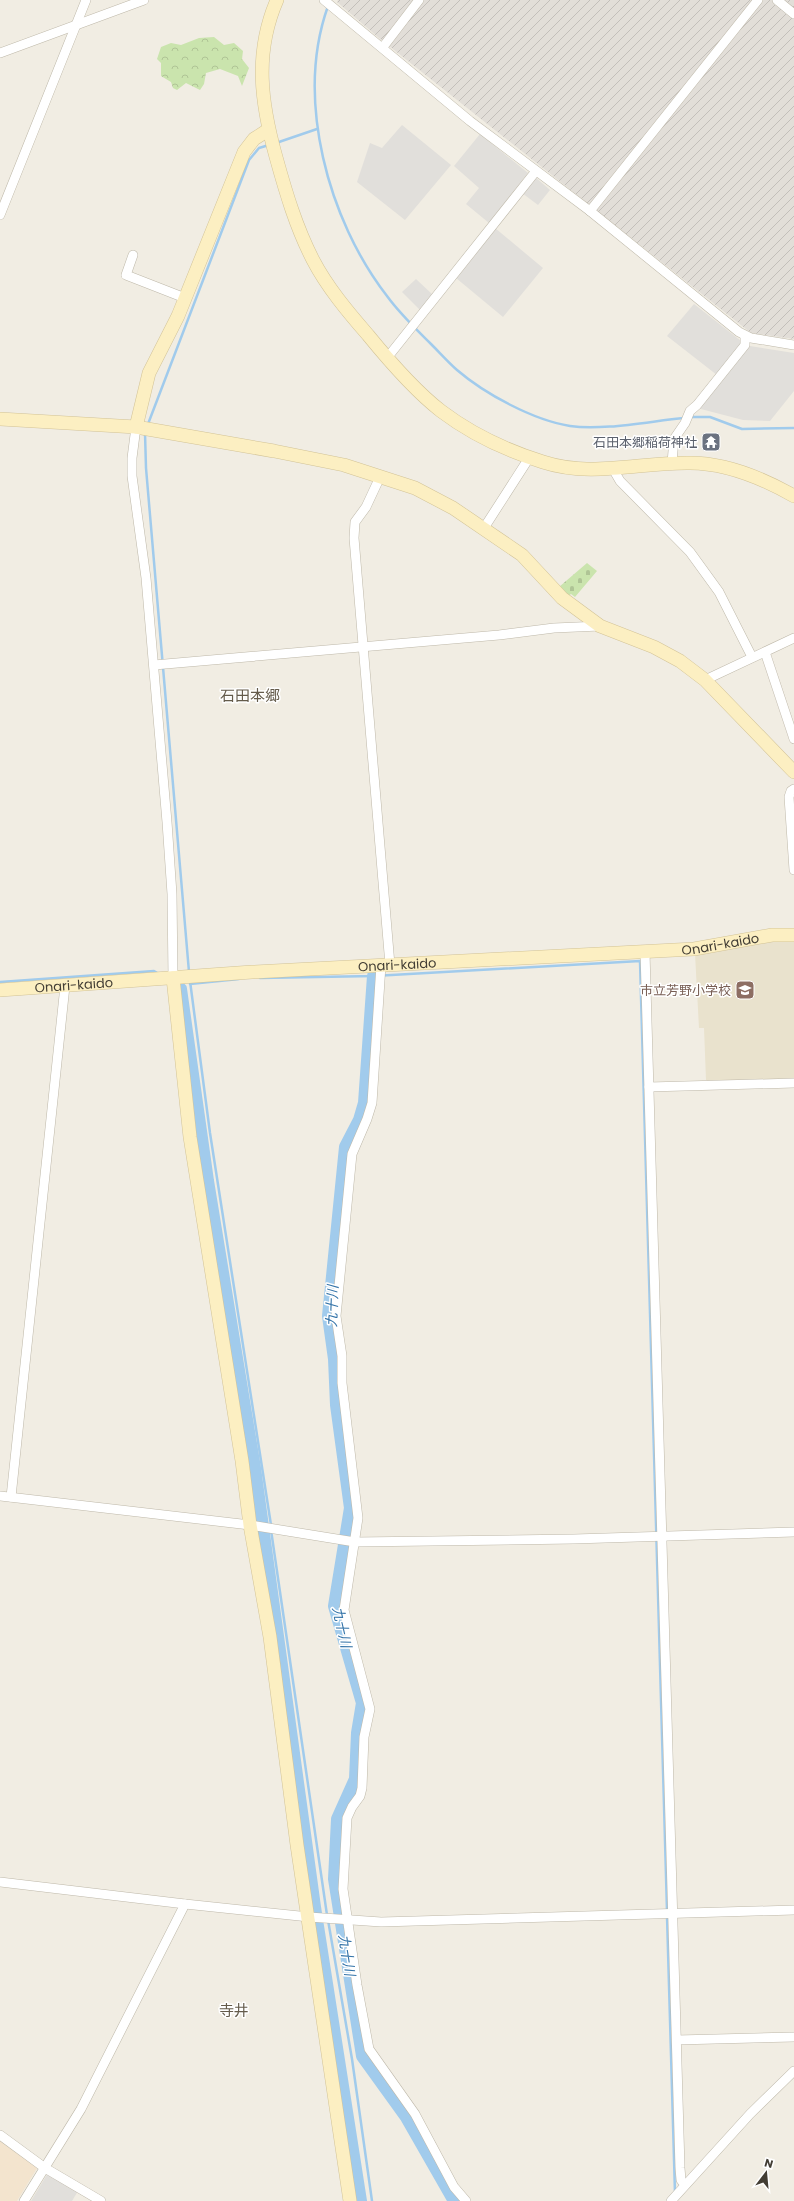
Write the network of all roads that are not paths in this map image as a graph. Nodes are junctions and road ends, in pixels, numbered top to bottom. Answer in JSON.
{"nodes":[{"id":1,"x":86,"y":0,"type":"edge"},
{"id":2,"x":142,"y":0,"type":"edge"},
{"id":3,"x":277,"y":0,"type":"edge"},
{"id":4,"x":324,"y":0,"type":"edge"},
{"id":5,"x":419,"y":0,"type":"edge"},
{"id":6,"x":758,"y":0,"type":"edge"},
{"id":7,"x":777,"y":0,"type":"edge"},
{"id":8,"x":794,"y":14,"type":"edge"},
{"id":9,"x":75,"y":26,"type":"junction"},
{"id":10,"x":383,"y":47,"type":"junction"},
{"id":11,"x":0,"y":53,"type":"edge"},
{"id":12,"x":268,"y":130,"type":"junction"},
{"id":13,"x":536,"y":171,"type":"junction"},
{"id":14,"x":590,"y":211,"type":"junction"},
{"id":15,"x":0,"y":215,"type":"edge"},
{"id":16,"x":133,"y":255,"type":"dead end"},
{"id":17,"x":185,"y":298,"type":"junction"},
{"id":18,"x":746,"y":336,"type":"junction"},
{"id":19,"x":794,"y":345,"type":"edge"},
{"id":20,"x":387,"y":358,"type":"junction"},
{"id":21,"x":0,"y":419,"type":"edge"},
{"id":22,"x":136,"y":427,"type":"junction"},
{"id":23,"x":529,"y":458,"type":"junction"},
{"id":24,"x":672,"y":463,"type":"junction"},
{"id":25,"x":613,"y":469,"type":"junction"},
{"id":26,"x":380,"y":477,"type":"junction"},
{"id":27,"x":794,"y":496,"type":"edge"},
{"id":28,"x":484,"y":528,"type":"junction"},
{"id":29,"x":600,"y":626,"type":"junction"},
{"id":30,"x":794,"y":638,"type":"edge"},
{"id":31,"x":363,"y":647,"type":"junction"},
{"id":32,"x":765,"y":652,"type":"junction"},
{"id":33,"x":752,"y":657,"type":"junction"},
{"id":34,"x":154,"y":664,"type":"junction"},
{"id":35,"x":705,"y":680,"type":"junction"},
{"id":36,"x":794,"y":738,"type":"edge"},
{"id":37,"x":794,"y":772,"type":"edge"},
{"id":38,"x":794,"y":789,"type":"edge"},
{"id":39,"x":794,"y":870,"type":"edge"},
{"id":40,"x":794,"y":935,"type":"edge"},
{"id":41,"x":645,"y":952,"type":"junction"},
{"id":42,"x":386,"y":965,"type":"junction"},
{"id":43,"x":173,"y":978,"type":"junction"},
{"id":44,"x":65,"y":986,"type":"junction"},
{"id":45,"x":0,"y":990,"type":"edge"},
{"id":46,"x":794,"y":1083,"type":"edge"},
{"id":47,"x":649,"y":1087,"type":"junction"},
{"id":48,"x":0,"y":1496,"type":"edge"},
{"id":49,"x":11,"y":1497,"type":"junction"},
{"id":50,"x":250,"y":1525,"type":"junction"},
{"id":51,"x":794,"y":1532,"type":"edge"},
{"id":52,"x":662,"y":1536,"type":"junction"},
{"id":53,"x":355,"y":1542,"type":"junction"},
{"id":54,"x":0,"y":1882,"type":"edge"},
{"id":55,"x":185,"y":1904,"type":"junction"},
{"id":56,"x":794,"y":1910,"type":"edge"},
{"id":57,"x":673,"y":1913,"type":"junction"},
{"id":58,"x":309,"y":1917,"type":"junction"},
{"id":59,"x":348,"y":1919,"type":"junction"},
{"id":60,"x":794,"y":2037,"type":"edge"},
{"id":61,"x":677,"y":2040,"type":"junction"},
{"id":62,"x":794,"y":2071,"type":"edge"},
{"id":63,"x":0,"y":2135,"type":"edge"},
{"id":64,"x":45,"y":2168,"type":"junction"},
{"id":65,"x":685,"y":2185,"type":"junction"},
{"id":66,"x":24,"y":2201,"type":"edge"},
{"id":67,"x":101,"y":2201,"type":"edge"},
{"id":68,"x":350,"y":2201,"type":"edge"},
{"id":69,"x":466,"y":2201,"type":"edge"},
{"id":70,"x":671,"y":2201,"type":"edge"}],
"edges":[{"from":1,"to":9,"type":"street"},
{"from":2,"to":9,"type":"street"},
{"from":3,"to":12,"type":"street"},
{"from":4,"to":10,"type":"street"},
{"from":5,"to":10,"type":"street"},
{"from":6,"to":14,"type":"street"},
{"from":7,"to":8,"type":"street"},
{"from":9,"to":11,"type":"street"},
{"from":9,"to":15,"type":"street"},
{"from":10,"to":13,"type":"street"},
{"from":12,"to":17,"type":"street"},
{"from":12,"to":20,"type":"street"},
{"from":13,"to":14,"type":"street"},
{"from":13,"to":20,"type":"street"},
{"from":14,"to":18,"type":"street"},
{"from":16,"to":17,"type":"street"},
{"from":17,"to":22,"type":"street"},
{"from":18,"to":19,"type":"street"},
{"from":18,"to":24,"type":"street"},
{"from":20,"to":23,"type":"street"},
{"from":21,"to":22,"type":"street"},
{"from":22,"to":26,"type":"street"},
{"from":22,"to":34,"type":"street"},
{"from":23,"to":25,"type":"street"},
{"from":23,"to":28,"type":"street"},
{"from":24,"to":25,"type":"street"},
{"from":24,"to":27,"type":"street"},
{"from":25,"to":33,"type":"street"},
{"from":26,"to":28,"type":"street"},
{"from":26,"to":31,"type":"street"},
{"from":28,"to":29,"type":"street"},
{"from":29,"to":31,"type":"street"},
{"from":29,"to":35,"type":"street"},
{"from":30,"to":32,"type":"street"},
{"from":31,"to":34,"type":"street"},
{"from":31,"to":42,"type":"street"},
{"from":32,"to":33,"type":"street"},
{"from":32,"to":36,"type":"street"},
{"from":33,"to":35,"type":"street"},
{"from":34,"to":43,"type":"street"},
{"from":35,"to":37,"type":"street"},
{"from":38,"to":39,"type":"street"},
{"from":40,"to":41,"type":"street","name":"Onari-kaido"},
{"from":41,"to":42,"type":"street","name":"Onari-kaido"},
{"from":41,"to":47,"type":"street"},
{"from":42,"to":43,"type":"street","name":"Onari-kaido"},
{"from":42,"to":53,"type":"street"},
{"from":43,"to":44,"type":"street","name":"Onari-kaido"},
{"from":43,"to":50,"type":"street"},
{"from":44,"to":45,"type":"street","name":"Onari-kaido"},
{"from":44,"to":49,"type":"street"},
{"from":46,"to":47,"type":"street"},
{"from":47,"to":52,"type":"street"},
{"from":48,"to":49,"type":"street"},
{"from":49,"to":50,"type":"street"},
{"from":50,"to":53,"type":"street"},
{"from":50,"to":58,"type":"street"},
{"from":51,"to":52,"type":"street"},
{"from":52,"to":53,"type":"street"},
{"from":52,"to":57,"type":"street"},
{"from":53,"to":59,"type":"street"},
{"from":54,"to":55,"type":"street"},
{"from":55,"to":58,"type":"street"},
{"from":55,"to":64,"type":"street"},
{"from":56,"to":57,"type":"street"},
{"from":57,"to":59,"type":"street"},
{"from":57,"to":61,"type":"street"},
{"from":58,"to":59,"type":"street"},
{"from":58,"to":68,"type":"street"},
{"from":59,"to":69,"type":"street"},
{"from":60,"to":61,"type":"street"},
{"from":61,"to":65,"type":"street"},
{"from":62,"to":65,"type":"street"},
{"from":63,"to":64,"type":"street"},
{"from":64,"to":66,"type":"street"},
{"from":64,"to":67,"type":"street"},
{"from":65,"to":70,"type":"street"}]}
